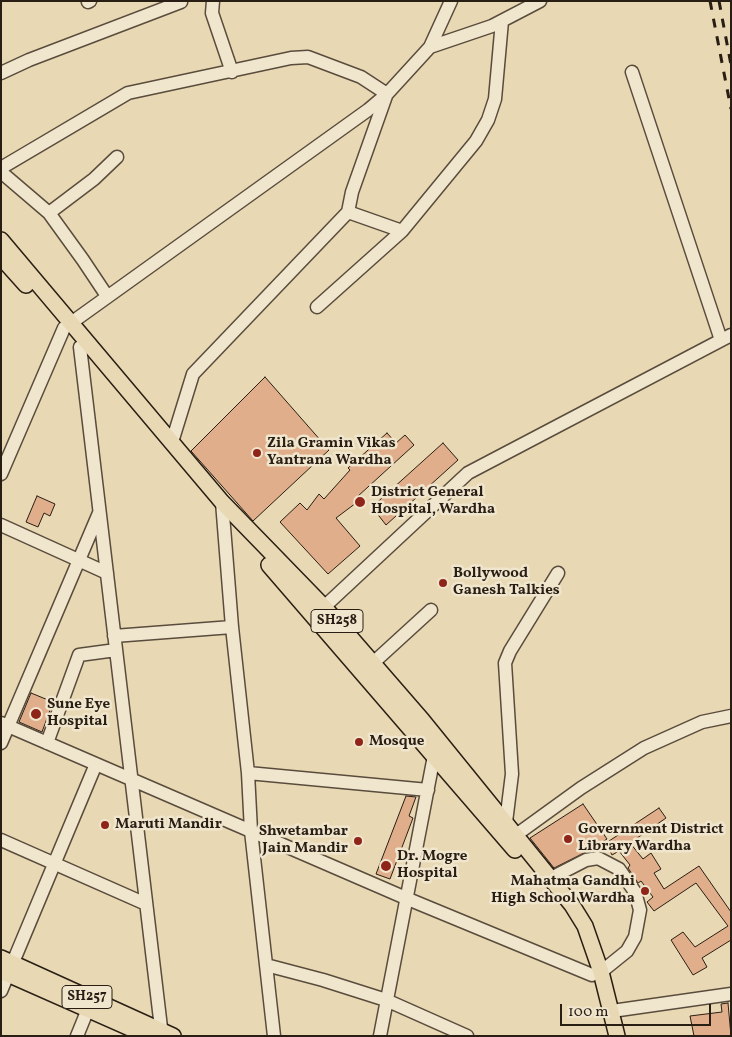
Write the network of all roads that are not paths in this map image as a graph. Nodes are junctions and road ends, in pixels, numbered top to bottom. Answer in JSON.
{"nodes":[{"id":1,"x":213,"y":1,"type":"edge"},
{"id":2,"x":451,"y":1,"type":"edge"},
{"id":3,"x":540,"y":1,"type":"edge"},
{"id":4,"x":181,"y":2,"type":"edge"},
{"id":5,"x":502,"y":21,"type":"junction"},
{"id":6,"x":430,"y":47,"type":"junction"},
{"id":7,"x":232,"y":72,"type":"junction"},
{"id":8,"x":632,"y":72,"type":"dead end"},
{"id":9,"x":1,"y":73,"type":"edge"},
{"id":10,"x":387,"y":94,"type":"junction"},
{"id":11,"x":117,"y":157,"type":"dead end"},
{"id":12,"x":1,"y":168,"type":"edge"},
{"id":13,"x":1,"y":172,"type":"edge"},
{"id":14,"x":348,"y":212,"type":"junction"},
{"id":15,"x":49,"y":213,"type":"junction"},
{"id":16,"x":402,"y":231,"type":"junction"},
{"id":17,"x":1,"y":240,"type":"edge"},
{"id":18,"x":1,"y":257,"type":"edge"},
{"id":19,"x":107,"y":296,"type":"junction"},
{"id":20,"x":317,"y":308,"type":"dead end"},
{"id":21,"x":68,"y":326,"type":"junction"},
{"id":22,"x":726,"y":338,"type":"edge"},
{"id":23,"x":80,"y":347,"type":"junction"},
{"id":24,"x":172,"y":442,"type":"junction"},
{"id":25,"x":1,"y":474,"type":"edge"},
{"id":26,"x":223,"y":508,"type":"junction"},
{"id":27,"x":100,"y":512,"type":"junction"},
{"id":28,"x":1,"y":526,"type":"edge"},
{"id":29,"x":79,"y":560,"type":"junction"},
{"id":30,"x":107,"y":573,"type":"junction"},
{"id":31,"x":558,"y":573,"type":"dead end"},
{"id":32,"x":324,"y":607,"type":"junction"},
{"id":33,"x":431,"y":610,"type":"dead end"},
{"id":34,"x":232,"y":627,"type":"junction"},
{"id":35,"x":114,"y":636,"type":"junction"},
{"id":36,"x":116,"y":650,"type":"junction"},
{"id":37,"x":372,"y":663,"type":"junction"},
{"id":38,"x":731,"y":716,"type":"edge"},
{"id":39,"x":5,"y":724,"type":"edge"},
{"id":40,"x":46,"y":742,"type":"junction"},
{"id":41,"x":1,"y":743,"type":"edge"},
{"id":42,"x":434,"y":756,"type":"junction"},
{"id":43,"x":96,"y":764,"type":"junction"},
{"id":44,"x":248,"y":773,"type":"junction"},
{"id":45,"x":131,"y":779,"type":"junction"},
{"id":46,"x":428,"y":790,"type":"junction"},
{"id":47,"x":506,"y":822,"type":"junction"},
{"id":48,"x":251,"y":831,"type":"junction"},
{"id":49,"x":516,"y":835,"type":"junction"},
{"id":50,"x":1,"y":840,"type":"edge"},
{"id":51,"x":55,"y":864,"type":"junction"},
{"id":52,"x":551,"y":878,"type":"junction"},
{"id":53,"x":408,"y":899,"type":"junction"},
{"id":54,"x":146,"y":904,"type":"junction"},
{"id":55,"x":266,"y":965,"type":"junction"},
{"id":56,"x":6,"y":967,"type":"edge"},
{"id":57,"x":597,"y":974,"type":"junction"},
{"id":58,"x":1,"y":991,"type":"edge"},
{"id":59,"x":731,"y":994,"type":"edge"},
{"id":60,"x":386,"y":1000,"type":"junction"},
{"id":61,"x":88,"y":1009,"type":"junction"},
{"id":62,"x":612,"y":1011,"type":"junction"},
{"id":63,"x":161,"y":1034,"type":"edge"},
{"id":64,"x":77,"y":1036,"type":"edge"},
{"id":65,"x":274,"y":1036,"type":"edge"},
{"id":66,"x":380,"y":1036,"type":"edge"},
{"id":67,"x":468,"y":1036,"type":"edge"},
{"id":68,"x":609,"y":1036,"type":"edge"},
{"id":69,"x":617,"y":1036,"type":"edge"}],
"edges":[{"from":1,"to":7,"type":"street"},
{"from":2,"to":6,"type":"street"},
{"from":3,"to":5,"type":"street"},
{"from":4,"to":9,"type":"street"},
{"from":5,"to":6,"type":"street"},
{"from":5,"to":16,"type":"street"},
{"from":6,"to":10,"type":"street"},
{"from":7,"to":10,"type":"street"},
{"from":7,"to":12,"type":"street"},
{"from":8,"to":22,"type":"street"},
{"from":10,"to":14,"type":"street"},
{"from":10,"to":19,"type":"street"},
{"from":11,"to":15,"type":"street"},
{"from":13,"to":15,"type":"street"},
{"from":14,"to":16,"type":"street"},
{"from":14,"to":24,"type":"street"},
{"from":15,"to":19,"type":"street"},
{"from":16,"to":20,"type":"street"},
{"from":17,"to":21,"type":"main road","number":"SH258"},
{"from":18,"to":21,"type":"main road","number":"SH258"},
{"from":19,"to":21,"type":"street"},
{"from":21,"to":23,"type":"main road","number":"SH258"},
{"from":21,"to":24,"type":"main road","number":"SH258"},
{"from":21,"to":25,"type":"street"},
{"from":22,"to":32,"type":"street"},
{"from":23,"to":26,"type":"main road","number":"SH258"},
{"from":23,"to":27,"type":"street"},
{"from":24,"to":26,"type":"main road","number":"SH258"},
{"from":26,"to":32,"type":"main road","number":"SH258"},
{"from":26,"to":34,"type":"street"},
{"from":26,"to":42,"type":"main road","number":"SH258"},
{"from":27,"to":29,"type":"street"},
{"from":27,"to":30,"type":"street"},
{"from":28,"to":29,"type":"street"},
{"from":29,"to":30,"type":"street"},
{"from":29,"to":39,"type":"street"},
{"from":30,"to":35,"type":"street"},
{"from":31,"to":47,"type":"street"},
{"from":32,"to":37,"type":"main road","number":"SH258"},
{"from":33,"to":37,"type":"street"},
{"from":34,"to":35,"type":"street"},
{"from":34,"to":44,"type":"street"},
{"from":35,"to":36,"type":"street"},
{"from":36,"to":40,"type":"street"},
{"from":36,"to":45,"type":"street"},
{"from":37,"to":47,"type":"main road","number":"SH258"},
{"from":38,"to":49,"type":"street"},
{"from":39,"to":40,"type":"street"},
{"from":39,"to":41,"type":"street"},
{"from":40,"to":43,"type":"street"},
{"from":42,"to":46,"type":"street"},
{"from":42,"to":57,"type":"main road","number":"SH258"},
{"from":43,"to":45,"type":"street"},
{"from":43,"to":51,"type":"street"},
{"from":44,"to":46,"type":"street"},
{"from":44,"to":48,"type":"street"},
{"from":45,"to":48,"type":"street"},
{"from":45,"to":54,"type":"street"},
{"from":46,"to":53,"type":"street"},
{"from":47,"to":49,"type":"main road","number":"SH258"},
{"from":48,"to":53,"type":"street"},
{"from":48,"to":55,"type":"street"},
{"from":49,"to":52,"type":"main road","number":"SH258"},
{"from":50,"to":51,"type":"street"},
{"from":51,"to":54,"type":"street"},
{"from":51,"to":56,"type":"street"},
{"from":52,"to":57,"type":"main road","number":"SH258"},
{"from":52,"to":57,"type":"street"},
{"from":53,"to":57,"type":"street"},
{"from":53,"to":60,"type":"street"},
{"from":54,"to":63,"type":"street"},
{"from":55,"to":60,"type":"street"},
{"from":55,"to":65,"type":"street"},
{"from":56,"to":58,"type":"street"},
{"from":56,"to":61,"type":"main road","number":"SH257"},
{"from":56,"to":63,"type":"main road","number":"SH257"},
{"from":57,"to":62,"type":"main road","number":"SH258"},
{"from":57,"to":68,"type":"main road","number":"SH258"},
{"from":59,"to":62,"type":"street"},
{"from":60,"to":66,"type":"street"},
{"from":60,"to":67,"type":"street"},
{"from":61,"to":63,"type":"main road","number":"SH257"},
{"from":61,"to":64,"type":"street"},
{"from":62,"to":69,"type":"main road","number":"SH258"}]}
